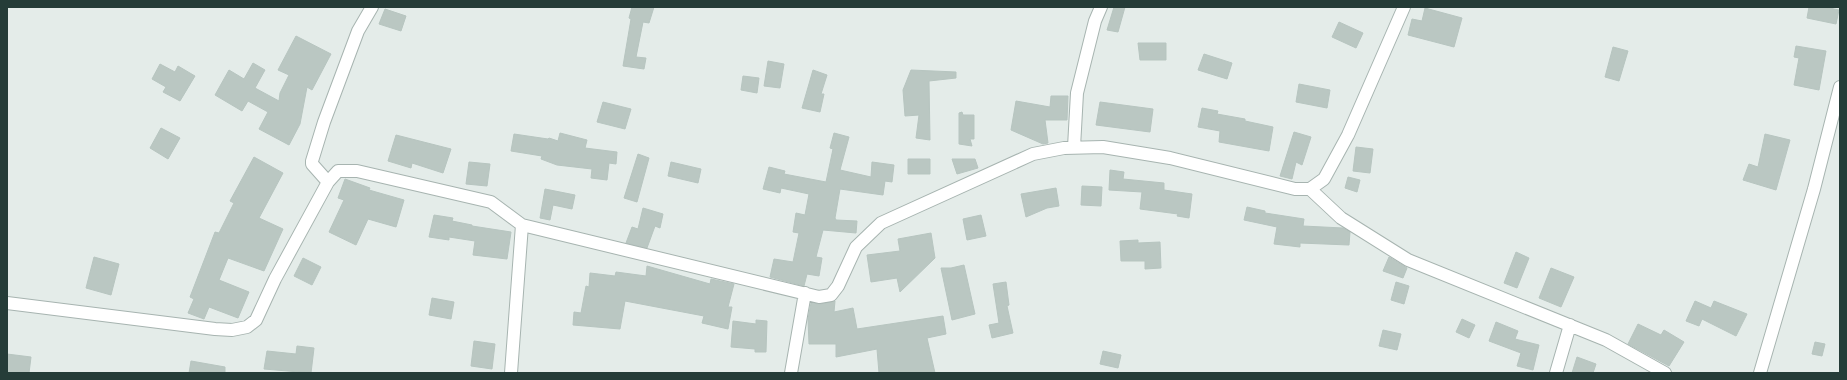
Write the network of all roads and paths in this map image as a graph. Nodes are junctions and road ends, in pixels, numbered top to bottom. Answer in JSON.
{"nodes":[{"id":1,"x":372,"y":7,"type":"edge"},
{"id":2,"x":1101,"y":7,"type":"edge"},
{"id":3,"x":1404,"y":7,"type":"edge"},
{"id":4,"x":1840,"y":88,"type":"edge"},
{"id":5,"x":1074,"y":147,"type":"junction"},
{"id":6,"x":328,"y":182,"type":"junction"},
{"id":7,"x":1310,"y":189,"type":"junction"},
{"id":8,"x":522,"y":225,"type":"junction"},
{"id":9,"x":805,"y":293,"type":"junction"},
{"id":10,"x":7,"y":303,"type":"edge"},
{"id":11,"x":1570,"y":325,"type":"junction"},
{"id":12,"x":511,"y":373,"type":"edge"},
{"id":13,"x":791,"y":373,"type":"edge"},
{"id":14,"x":1556,"y":373,"type":"edge"},
{"id":15,"x":1665,"y":373,"type":"edge"},
{"id":16,"x":1760,"y":373,"type":"edge"}],
"edges":[{"from":1,"to":6,"type":"street"},
{"from":2,"to":5,"type":"street"},
{"from":3,"to":7,"type":"street"},
{"from":4,"to":16,"type":"street"},
{"from":5,"to":7,"type":"street"},
{"from":5,"to":9,"type":"street"},
{"from":6,"to":8,"type":"street"},
{"from":6,"to":10,"type":"street"},
{"from":7,"to":11,"type":"street"},
{"from":8,"to":9,"type":"street"},
{"from":8,"to":12,"type":"street"},
{"from":9,"to":13,"type":"street"},
{"from":11,"to":14,"type":"street"},
{"from":11,"to":15,"type":"street"}]}
